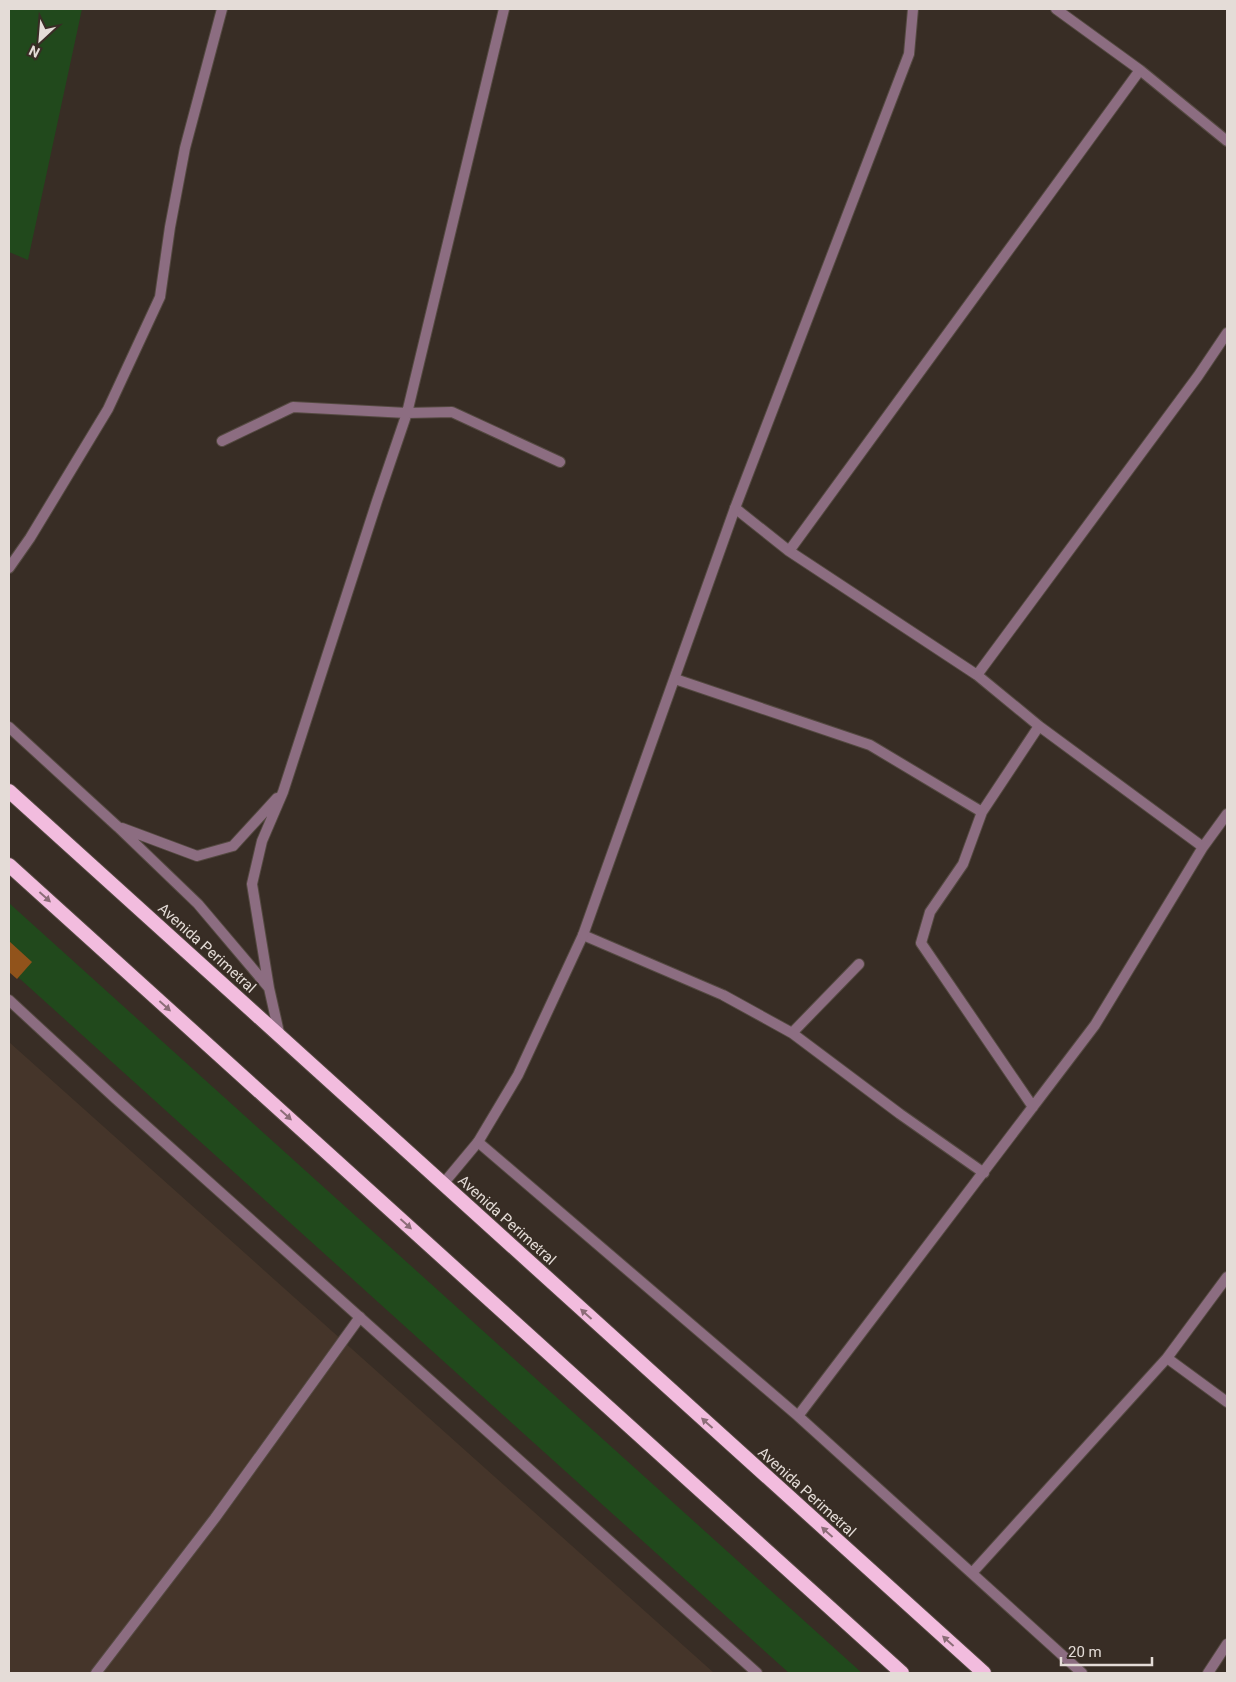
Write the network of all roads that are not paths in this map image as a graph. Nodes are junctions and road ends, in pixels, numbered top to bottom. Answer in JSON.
{"nodes":[{"id":1,"x":504,"y":9,"type":"edge"},
{"id":2,"x":913,"y":9,"type":"edge"},
{"id":3,"x":1056,"y":9,"type":"edge"},
{"id":4,"x":219,"y":11,"type":"edge"},
{"id":5,"x":1140,"y":70,"type":"junction"},
{"id":6,"x":1227,"y":141,"type":"edge"},
{"id":7,"x":1227,"y":333,"type":"edge"},
{"id":8,"x":407,"y":414,"type":"junction"},
{"id":9,"x":222,"y":441,"type":"dead end"},
{"id":10,"x":560,"y":462,"type":"dead end"},
{"id":11,"x":735,"y":508,"type":"junction"},
{"id":12,"x":790,"y":551,"type":"junction"},
{"id":13,"x":9,"y":568,"type":"edge"},
{"id":14,"x":977,"y":674,"type":"junction"},
{"id":15,"x":675,"y":679,"type":"junction"},
{"id":16,"x":1039,"y":726,"type":"junction"},
{"id":17,"x":9,"y":727,"type":"edge"},
{"id":18,"x":9,"y":791,"type":"edge"},
{"id":19,"x":283,"y":792,"type":"junction"},
{"id":20,"x":982,"y":812,"type":"junction"},
{"id":21,"x":1227,"y":814,"type":"edge"},
{"id":22,"x":118,"y":826,"type":"junction"},
{"id":23,"x":1203,"y":847,"type":"junction"},
{"id":24,"x":9,"y":865,"type":"edge"},
{"id":25,"x":583,"y":935,"type":"junction"},
{"id":26,"x":859,"y":964,"type":"dead end"},
{"id":27,"x":269,"y":988,"type":"junction"},
{"id":28,"x":9,"y":1000,"type":"edge"},
{"id":29,"x":792,"y":1033,"type":"junction"},
{"id":30,"x":280,"y":1037,"type":"junction"},
{"id":31,"x":1032,"y":1107,"type":"junction"},
{"id":32,"x":478,"y":1142,"type":"junction"},
{"id":33,"x":984,"y":1173,"type":"junction"},
{"id":34,"x":443,"y":1184,"type":"junction"},
{"id":35,"x":1227,"y":1277,"type":"edge"},
{"id":36,"x":360,"y":1317,"type":"junction"},
{"id":37,"x":1167,"y":1358,"type":"junction"},
{"id":38,"x":1227,"y":1402,"type":"edge"},
{"id":39,"x":798,"y":1416,"type":"junction"},
{"id":40,"x":972,"y":1573,"type":"junction"},
{"id":41,"x":1227,"y":1644,"type":"edge"},
{"id":42,"x":96,"y":1673,"type":"edge"},
{"id":43,"x":757,"y":1673,"type":"edge"},
{"id":44,"x":902,"y":1673,"type":"edge"},
{"id":45,"x":984,"y":1673,"type":"edge"},
{"id":46,"x":1082,"y":1673,"type":"edge"},
{"id":47,"x":1208,"y":1673,"type":"edge"}],
"edges":[{"from":1,"to":8,"type":"street"},
{"from":2,"to":11,"type":"street"},
{"from":3,"to":5,"type":"street"},
{"from":4,"to":13,"type":"street"},
{"from":5,"to":6,"type":"street"},
{"from":5,"to":12,"type":"street"},
{"from":7,"to":14,"type":"street"},
{"from":8,"to":9,"type":"street"},
{"from":8,"to":10,"type":"street"},
{"from":8,"to":19,"type":"street"},
{"from":11,"to":12,"type":"street"},
{"from":11,"to":15,"type":"street"},
{"from":12,"to":14,"type":"street"},
{"from":14,"to":16,"type":"street"},
{"from":15,"to":20,"type":"street"},
{"from":15,"to":25,"type":"street"},
{"from":16,"to":20,"type":"street"},
{"from":16,"to":23,"type":"street"},
{"from":17,"to":22,"type":"street"},
{"from":18,"to":30,"type":"highway","name":"Avenida Perimetral"},
{"from":19,"to":22,"type":"street"},
{"from":19,"to":27,"type":"street"},
{"from":20,"to":31,"type":"street"},
{"from":21,"to":23,"type":"street"},
{"from":22,"to":27,"type":"street"},
{"from":23,"to":31,"type":"street"},
{"from":24,"to":44,"type":"highway","one_way":true},
{"from":25,"to":29,"type":"street"},
{"from":25,"to":32,"type":"street"},
{"from":26,"to":29,"type":"street"},
{"from":27,"to":30,"type":"street"},
{"from":28,"to":36,"type":"street"},
{"from":29,"to":33,"type":"street"},
{"from":30,"to":34,"type":"highway","name":"Avenida Perimetral"},
{"from":31,"to":33,"type":"street"},
{"from":32,"to":34,"type":"street"},
{"from":32,"to":39,"type":"street"},
{"from":33,"to":39,"type":"street"},
{"from":45,"to":34,"type":"highway","name":"Avenida Perimetral","one_way":true},
{"from":35,"to":37,"type":"street"},
{"from":36,"to":42,"type":"street"},
{"from":36,"to":43,"type":"street"},
{"from":37,"to":38,"type":"street"},
{"from":37,"to":40,"type":"street"},
{"from":39,"to":40,"type":"street"},
{"from":40,"to":46,"type":"street"},
{"from":41,"to":47,"type":"street"}]}
